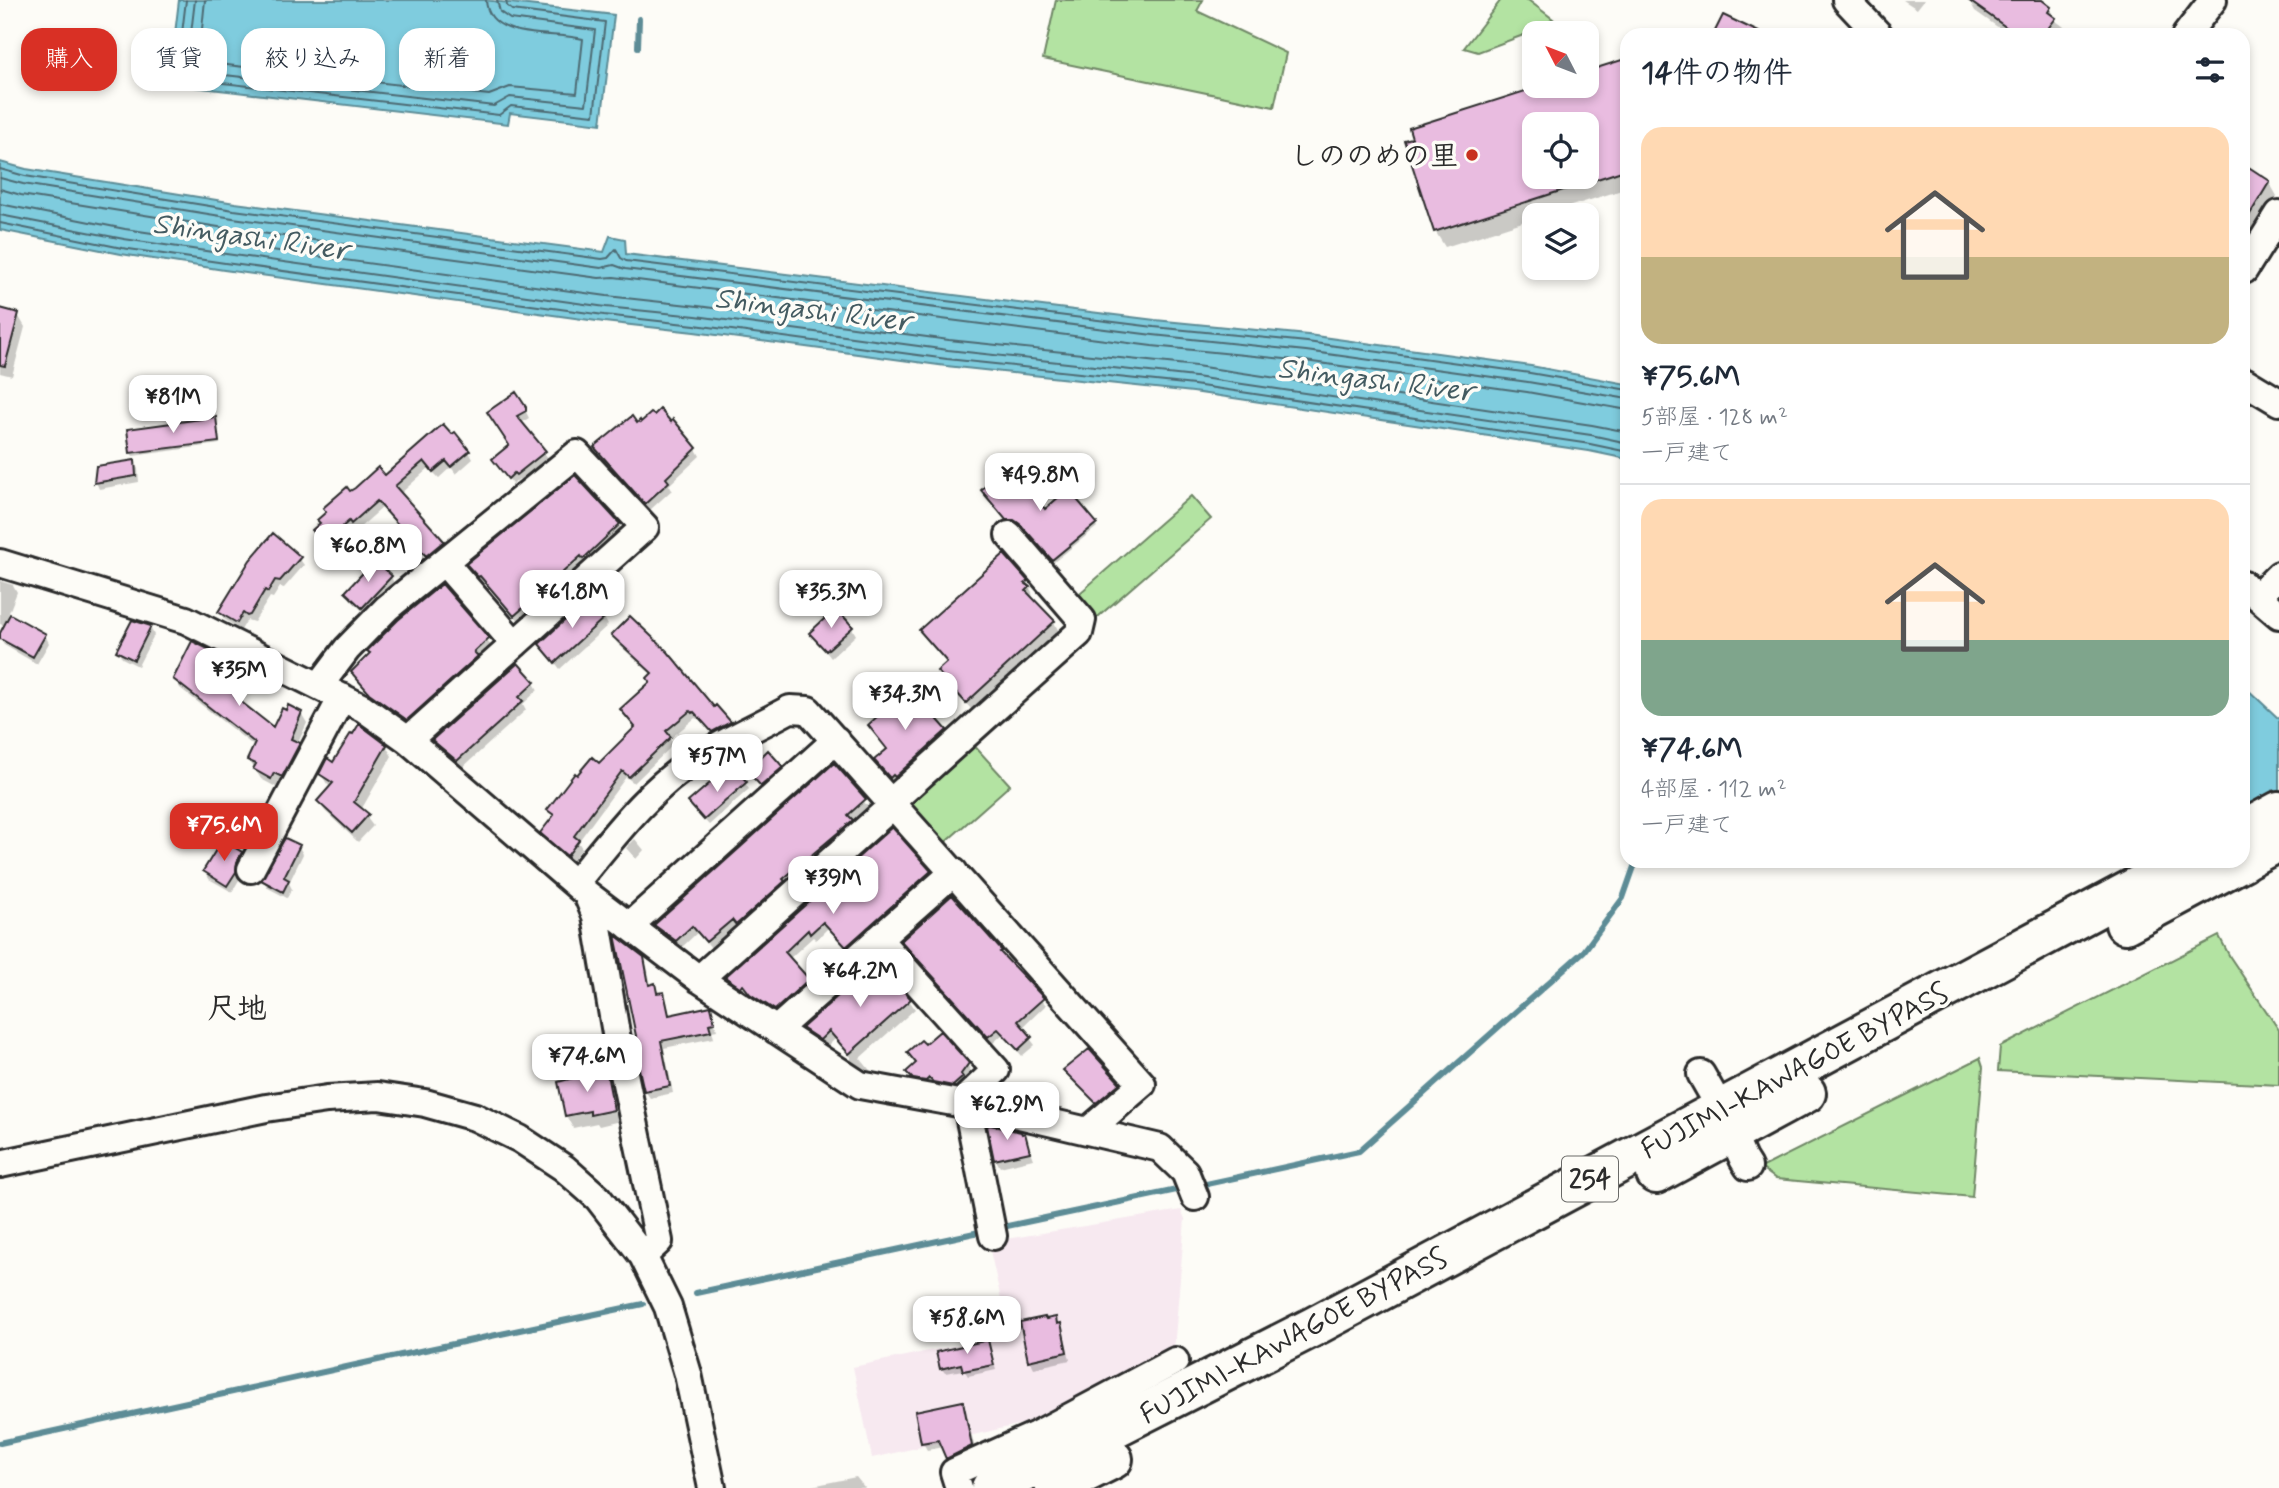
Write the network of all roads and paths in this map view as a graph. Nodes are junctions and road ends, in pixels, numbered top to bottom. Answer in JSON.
{"nodes":[{"id":1,"x":1846,"y":0,"type":"edge"},
{"id":2,"x":2213,"y":0,"type":"edge"},
{"id":3,"x":1872,"y":28,"type":"edge"},
{"id":4,"x":2191,"y":28,"type":"edge"},
{"id":5,"x":2279,"y":214,"type":"edge"},
{"id":6,"x":2250,"y":260,"type":"edge"},
{"id":7,"x":2250,"y":385,"type":"edge"},
{"id":8,"x":2279,"y":402,"type":"edge"},
{"id":9,"x":1009,"y":535,"type":"dead end"},
{"id":10,"x":444,"y":562,"type":"junction"},
{"id":11,"x":0,"y":563,"type":"edge"},
{"id":12,"x":2279,"y":575,"type":"edge"},
{"id":13,"x":2251,"y":590,"type":"edge"},
{"id":14,"x":2279,"y":615,"type":"edge"},
{"id":15,"x":515,"y":644,"type":"junction"},
{"id":16,"x":331,"y":691,"type":"junction"},
{"id":17,"x":408,"y":740,"type":"junction"},
{"id":18,"x":836,"y":740,"type":"junction"},
{"id":19,"x":892,"y":804,"type":"junction"},
{"id":20,"x":2279,"y":811,"type":"edge"},
{"id":21,"x":2279,"y":841,"type":"edge"},
{"id":22,"x":2250,"y":845,"type":"edge"},
{"id":23,"x":2250,"y":851,"type":"edge"},
{"id":24,"x":2173,"y":868,"type":"edge"},
{"id":25,"x":2215,"y":868,"type":"edge"},
{"id":26,"x":251,"y":869,"type":"dead end"},
{"id":27,"x":954,"y":872,"type":"junction"},
{"id":28,"x":581,"y":889,"type":"junction"},
{"id":29,"x":629,"y":926,"type":"junction"},
{"id":30,"x":878,"y":939,"type":"junction"},
{"id":31,"x":699,"y":979,"type":"junction"},
{"id":32,"x":776,"y":1030,"type":"junction"},
{"id":33,"x":1701,"y":1074,"type":"dead end"},
{"id":34,"x":963,"y":1104,"type":"junction"},
{"id":35,"x":1727,"y":1121,"type":"junction"},
{"id":36,"x":1089,"y":1130,"type":"junction"},
{"id":37,"x":0,"y":1164,"type":"edge"},
{"id":38,"x":1748,"y":1167,"type":"dead end"},
{"id":39,"x":1193,"y":1189,"type":"dead end"},
{"id":40,"x":992,"y":1229,"type":"dead end"},
{"id":41,"x":643,"y":1256,"type":"junction"},
{"id":42,"x":1175,"y":1361,"type":"dead end"},
{"id":43,"x":712,"y":1488,"type":"edge"},
{"id":44,"x":960,"y":1488,"type":"edge"},
{"id":45,"x":991,"y":1488,"type":"edge"},
{"id":46,"x":1055,"y":1488,"type":"edge"}],
"edges":[{"from":1,"to":3,"type":"street"},
{"from":2,"to":4,"type":"street"},
{"from":5,"to":6,"type":"street"},
{"from":7,"to":8,"type":"street"},
{"from":9,"to":19,"type":"street"},
{"from":10,"to":15,"type":"street"},
{"from":10,"to":15,"type":"street"},
{"from":10,"to":16,"type":"street"},
{"from":11,"to":16,"type":"street"},
{"from":12,"to":13,"type":"street"},
{"from":13,"to":14,"type":"street"},
{"from":15,"to":17,"type":"street"},
{"from":16,"to":17,"type":"street"},
{"from":16,"to":26,"type":"street"},
{"from":17,"to":28,"type":"street"},
{"from":18,"to":19,"type":"street"},
{"from":18,"to":28,"type":"street"},
{"from":18,"to":29,"type":"street"},
{"from":19,"to":27,"type":"street"},
{"from":19,"to":31,"type":"street"},
{"from":20,"to":22,"type":"highway","name":"FUJIMI-KAWAGOE BYPASS","number":"254"},
{"from":21,"to":23,"type":"highway","name":"FUJIMI-KAWAGOE BYPASS","number":"254"},
{"from":24,"to":35,"type":"highway","name":"FUJIMI-KAWAGOE BYPASS","number":"254"},
{"from":25,"to":35,"type":"highway","name":"FUJIMI-KAWAGOE BYPASS","number":"254"},
{"from":27,"to":30,"type":"street"},
{"from":27,"to":36,"type":"street"},
{"from":28,"to":29,"type":"street"},
{"from":28,"to":41,"type":"street"},
{"from":29,"to":31,"type":"street"},
{"from":30,"to":32,"type":"street"},
{"from":30,"to":34,"type":"street"},
{"from":31,"to":32,"type":"street"},
{"from":32,"to":34,"type":"street"},
{"from":33,"to":35,"type":"street"},
{"from":34,"to":36,"type":"street"},
{"from":34,"to":40,"type":"street"},
{"from":35,"to":38,"type":"street"},
{"from":35,"to":45,"type":"highway","name":"FUJIMI-KAWAGOE BYPASS","number":"254"},
{"from":35,"to":46,"type":"highway","name":"FUJIMI-KAWAGOE BYPASS","number":"254"},
{"from":36,"to":39,"type":"street"},
{"from":37,"to":41,"type":"street"},
{"from":41,"to":43,"type":"street"},
{"from":42,"to":44,"type":"street"}]}
